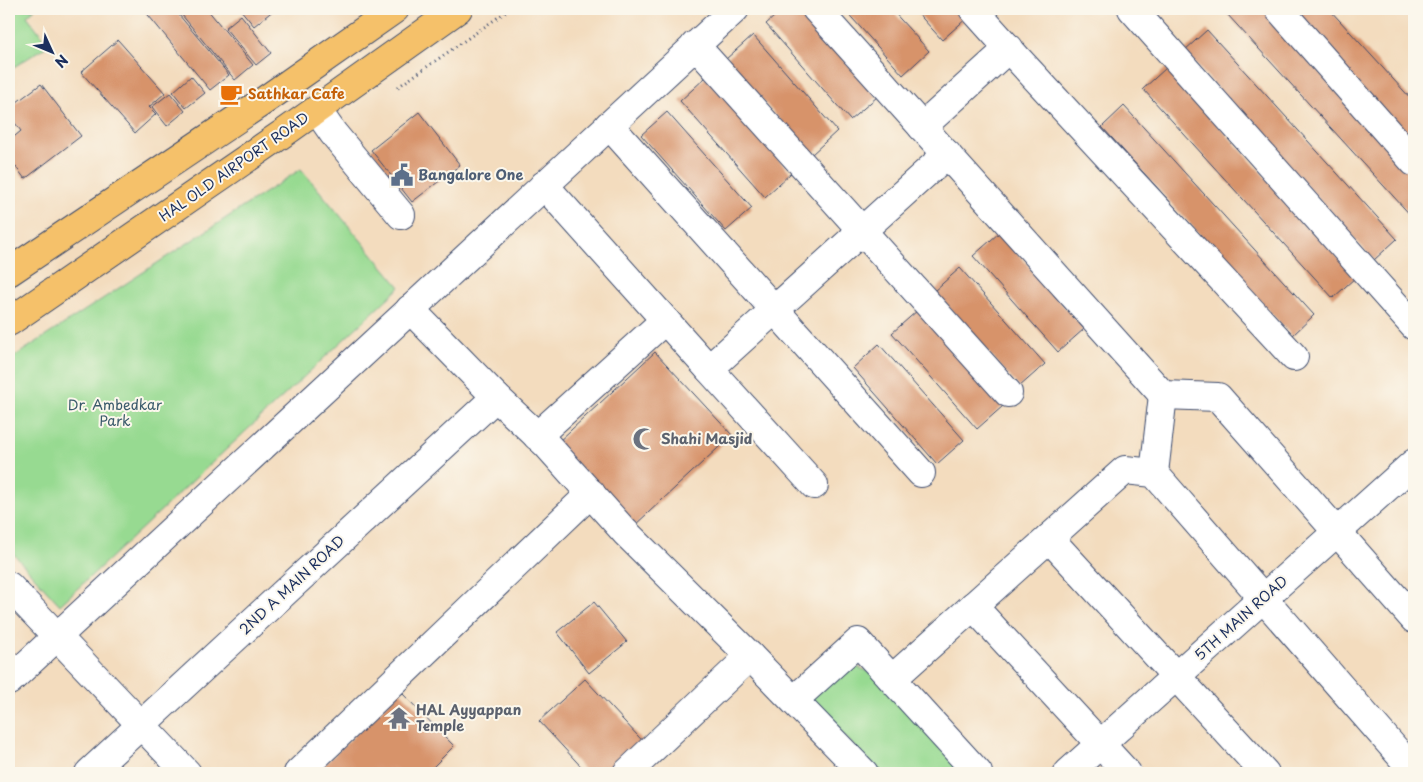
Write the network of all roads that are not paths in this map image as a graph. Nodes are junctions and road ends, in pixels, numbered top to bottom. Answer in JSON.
{"nodes":[{"id":1,"x":395,"y":9,"type":"edge"},
{"id":2,"x":458,"y":9,"type":"edge"},
{"id":3,"x":735,"y":9,"type":"edge"},
{"id":4,"x":816,"y":9,"type":"edge"},
{"id":5,"x":973,"y":9,"type":"edge"},
{"id":6,"x":1132,"y":9,"type":"edge"},
{"id":7,"x":1280,"y":9,"type":"edge"},
{"id":8,"x":695,"y":45,"type":"junction"},
{"id":9,"x":1008,"y":48,"type":"junction"},
{"id":10,"x":317,"y":110,"type":"junction"},
{"id":11,"x":609,"y":125,"type":"junction"},
{"id":12,"x":922,"y":126,"type":"junction"},
{"id":13,"x":947,"y":154,"type":"junction"},
{"id":14,"x":1414,"y":162,"type":"edge"},
{"id":15,"x":544,"y":185,"type":"junction"},
{"id":16,"x":401,"y":215,"type":"dead end"},
{"id":17,"x":862,"y":231,"type":"junction"},
{"id":18,"x":9,"y":272,"type":"edge"},
{"id":19,"x":410,"y":309,"type":"junction"},
{"id":20,"x":775,"y":310,"type":"junction"},
{"id":21,"x":665,"y":320,"type":"junction"},
{"id":22,"x":9,"y":322,"type":"edge"},
{"id":23,"x":1414,"y":326,"type":"edge"},
{"id":24,"x":1294,"y":357,"type":"dead end"},
{"id":25,"x":709,"y":369,"type":"junction"},
{"id":26,"x":1008,"y":393,"type":"dead end"},
{"id":27,"x":1163,"y":395,"type":"junction"},
{"id":28,"x":496,"y":397,"type":"junction"},
{"id":29,"x":537,"y":436,"type":"junction"},
{"id":30,"x":1414,"y":463,"type":"edge"},
{"id":31,"x":921,"y":473,"type":"dead end"},
{"id":32,"x":1154,"y":473,"type":"junction"},
{"id":33,"x":814,"y":485,"type":"dead end"},
{"id":34,"x":590,"y":493,"type":"junction"},
{"id":35,"x":1337,"y":532,"type":"junction"},
{"id":36,"x":1049,"y":538,"type":"junction"},
{"id":37,"x":9,"y":586,"type":"edge"},
{"id":38,"x":1263,"y":598,"type":"junction"},
{"id":39,"x":973,"y":606,"type":"junction"},
{"id":40,"x":1414,"y":619,"type":"edge"},
{"id":41,"x":57,"y":637,"type":"junction"},
{"id":42,"x":750,"y":656,"type":"junction"},
{"id":43,"x":1176,"y":676,"type":"junction"},
{"id":44,"x":892,"y":678,"type":"junction"},
{"id":45,"x":9,"y":681,"type":"edge"},
{"id":46,"x":794,"y":700,"type":"junction"},
{"id":47,"x":141,"y":725,"type":"junction"},
{"id":48,"x":1100,"y":744,"type":"junction"},
{"id":49,"x":847,"y":768,"type":"edge"},
{"id":50,"x":1414,"y":771,"type":"edge"},
{"id":51,"x":89,"y":773,"type":"edge"},
{"id":52,"x":187,"y":773,"type":"edge"},
{"id":53,"x":298,"y":773,"type":"edge"},
{"id":54,"x":627,"y":773,"type":"edge"},
{"id":55,"x":978,"y":773,"type":"edge"},
{"id":56,"x":1068,"y":773,"type":"edge"},
{"id":57,"x":1127,"y":773,"type":"edge"},
{"id":58,"x":1265,"y":773,"type":"edge"}],
"edges":[{"from":1,"to":18,"type":"main road"},
{"from":2,"to":10,"type":"main road","name":"HAL OLD AIRPORT ROAD"},
{"from":3,"to":8,"type":"street"},
{"from":4,"to":12,"type":"street"},
{"from":5,"to":9,"type":"street"},
{"from":6,"to":23,"type":"street"},
{"from":7,"to":14,"type":"street"},
{"from":8,"to":11,"type":"street"},
{"from":8,"to":17,"type":"street"},
{"from":9,"to":12,"type":"street"},
{"from":9,"to":24,"type":"street"},
{"from":10,"to":16,"type":"street"},
{"from":10,"to":22,"type":"main road","name":"HAL OLD AIRPORT ROAD"},
{"from":11,"to":15,"type":"street"},
{"from":11,"to":20,"type":"street"},
{"from":12,"to":13,"type":"street"},
{"from":13,"to":17,"type":"street"},
{"from":13,"to":27,"type":"street"},
{"from":15,"to":19,"type":"street"},
{"from":15,"to":21,"type":"street"},
{"from":17,"to":20,"type":"street"},
{"from":17,"to":26,"type":"street"},
{"from":19,"to":28,"type":"street"},
{"from":19,"to":41,"type":"street"},
{"from":20,"to":25,"type":"street"},
{"from":20,"to":31,"type":"street"},
{"from":21,"to":25,"type":"street"},
{"from":21,"to":29,"type":"street"},
{"from":25,"to":33,"type":"street"},
{"from":27,"to":32,"type":"street"},
{"from":27,"to":35,"type":"street"},
{"from":28,"to":29,"type":"street"},
{"from":28,"to":47,"type":"street","name":"2ND A MAIN ROAD"},
{"from":29,"to":34,"type":"street"},
{"from":30,"to":35,"type":"street","name":"5TH MAIN ROAD"},
{"from":32,"to":36,"type":"street"},
{"from":32,"to":38,"type":"street"},
{"from":34,"to":42,"type":"street"},
{"from":34,"to":53,"type":"street"},
{"from":35,"to":38,"type":"street","name":"5TH MAIN ROAD"},
{"from":35,"to":40,"type":"street"},
{"from":36,"to":39,"type":"street"},
{"from":36,"to":43,"type":"street"},
{"from":37,"to":41,"type":"street"},
{"from":38,"to":43,"type":"street","name":"5TH MAIN ROAD"},
{"from":38,"to":50,"type":"street"},
{"from":39,"to":44,"type":"street"},
{"from":39,"to":48,"type":"street"},
{"from":41,"to":45,"type":"street"},
{"from":41,"to":47,"type":"street"},
{"from":42,"to":46,"type":"street"},
{"from":42,"to":54,"type":"street"},
{"from":43,"to":48,"type":"street","name":"5TH MAIN ROAD"},
{"from":43,"to":58,"type":"street"},
{"from":44,"to":46,"type":"street"},
{"from":44,"to":55,"type":"street"},
{"from":46,"to":49,"type":"street"},
{"from":47,"to":51,"type":"street","name":"2ND A MAIN ROAD"},
{"from":47,"to":52,"type":"street"},
{"from":48,"to":56,"type":"street","name":"5TH MAIN ROAD"},
{"from":48,"to":57,"type":"street"}]}
